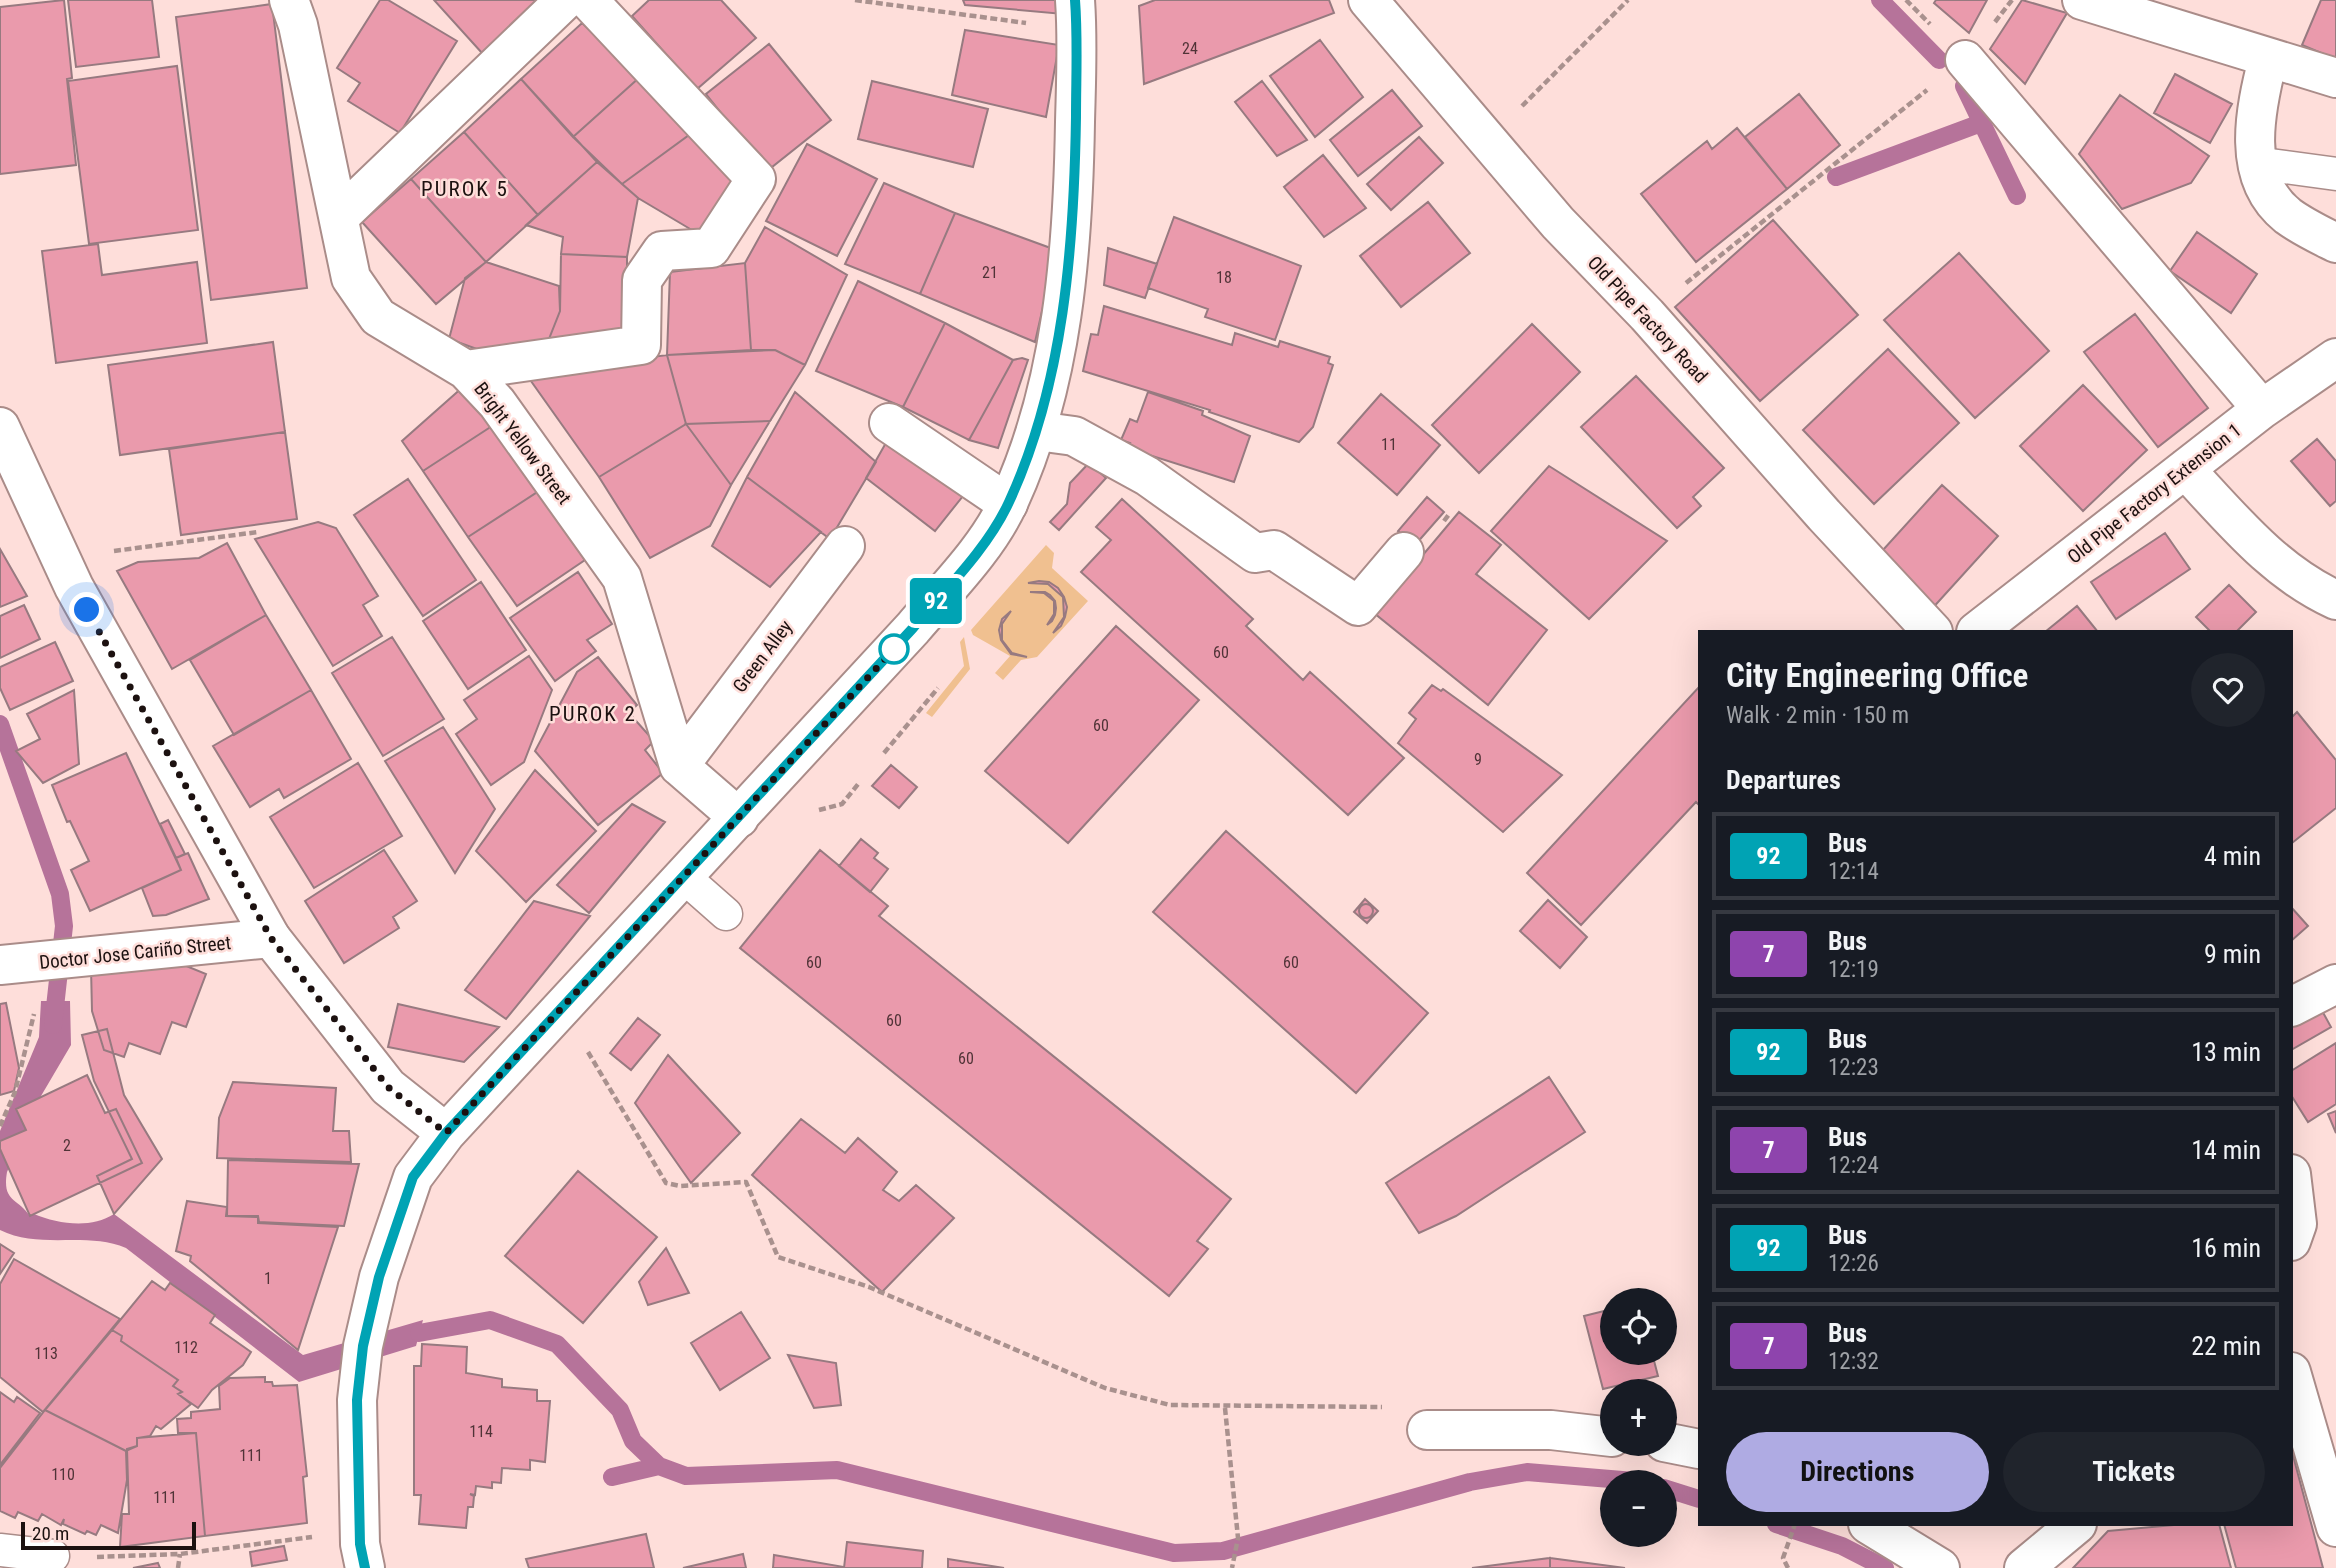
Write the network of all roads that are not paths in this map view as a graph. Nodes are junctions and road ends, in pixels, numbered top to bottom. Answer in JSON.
{"nodes":[{"id":1,"x":289,"y":0,"type":"edge"},
{"id":2,"x":565,"y":0,"type":"edge"},
{"id":3,"x":588,"y":0,"type":"edge"},
{"id":4,"x":1075,"y":0,"type":"edge"},
{"id":5,"x":1368,"y":0,"type":"edge"},
{"id":6,"x":2082,"y":0,"type":"edge"},
{"id":7,"x":2268,"y":59,"type":"junction"},
{"id":8,"x":1965,"y":60,"type":"road end"},
{"id":9,"x":2336,"y":78,"type":"edge"},
{"id":10,"x":2255,"y":163,"type":"junction"},
{"id":11,"x":2336,"y":174,"type":"edge"},
{"id":12,"x":339,"y":216,"type":"junction"},
{"id":13,"x":2336,"y":243,"type":"edge"},
{"id":14,"x":2336,"y":358,"type":"edge"},
{"id":15,"x":466,"y":370,"type":"junction"},
{"id":16,"x":2262,"y":409,"type":"junction"},
{"id":17,"x":889,"y":423,"type":"dead end"},
{"id":18,"x":0,"y":427,"type":"edge"},
{"id":19,"x":1037,"y":431,"type":"junction"},
{"id":20,"x":2185,"y":469,"type":"junction"},
{"id":21,"x":1008,"y":504,"type":"junction"},
{"id":22,"x":845,"y":546,"type":"dead end"},
{"id":23,"x":1404,"y":552,"type":"dead end"},
{"id":24,"x":2336,"y":600,"type":"edge"},
{"id":25,"x":1931,"y":630,"type":"edge"},
{"id":26,"x":1979,"y":630,"type":"edge"},
{"id":27,"x":678,"y":766,"type":"junction"},
{"id":28,"x":739,"y":818,"type":"junction"},
{"id":29,"x":684,"y":877,"type":"junction"},
{"id":30,"x":726,"y":914,"type":"dead end"},
{"id":31,"x":271,"y":938,"type":"junction"},
{"id":32,"x":0,"y":965,"type":"edge"},
{"id":33,"x":2336,"y":984,"type":"edge"},
{"id":34,"x":2293,"y":1006,"type":"edge"},
{"id":35,"x":446,"y":1133,"type":"junction"},
{"id":36,"x":2293,"y":1191,"type":"edge"},
{"id":37,"x":2293,"y":1235,"type":"edge"},
{"id":38,"x":2293,"y":1379,"type":"edge"},
{"id":39,"x":1427,"y":1430,"type":"dead end"},
{"id":40,"x":1600,"y":1436,"type":"edge"},
{"id":41,"x":1677,"y":1445,"type":"edge"},
{"id":42,"x":1698,"y":1449,"type":"edge"},
{"id":43,"x":1871,"y":1526,"type":"edge"},
{"id":44,"x":2075,"y":1526,"type":"edge"},
{"id":45,"x":2336,"y":1527,"type":"edge"},
{"id":46,"x":0,"y":1550,"type":"edge"},
{"id":47,"x":53,"y":1556,"type":"road end"},
{"id":48,"x":365,"y":1568,"type":"edge"},
{"id":49,"x":1940,"y":1568,"type":"edge"},
{"id":50,"x":2024,"y":1568,"type":"edge"}],
"edges":[{"from":1,"to":12,"type":"street","name":"Bright Yellow Street"},
{"from":2,"to":12,"type":"street"},
{"from":3,"to":15,"type":"street"},
{"from":4,"to":19,"type":"street"},
{"from":5,"to":25,"type":"street","name":"Old Pipe Factory Road"},
{"from":6,"to":7,"type":"street"},
{"from":7,"to":9,"type":"street"},
{"from":7,"to":10,"type":"street"},
{"from":8,"to":16,"type":"street"},
{"from":10,"to":11,"type":"lane"},
{"from":10,"to":13,"type":"street"},
{"from":12,"to":15,"type":"street","name":"Bright Yellow Street"},
{"from":14,"to":16,"type":"street","name":"Old Pipe Factory Extension 1"},
{"from":15,"to":27,"type":"street","name":"Bright Yellow Street"},
{"from":16,"to":20,"type":"street","name":"Old Pipe Factory Extension 1"},
{"from":17,"to":21,"type":"street"},
{"from":18,"to":31,"type":"street"},
{"from":19,"to":21,"type":"street"},
{"from":19,"to":23,"type":"street"},
{"from":20,"to":24,"type":"street"},
{"from":20,"to":26,"type":"street","name":"Old Pipe Factory Extension 1"},
{"from":21,"to":28,"type":"street"},
{"from":22,"to":27,"type":"street","name":"Green Alley"},
{"from":27,"to":28,"type":"street"},
{"from":28,"to":29,"type":"street"},
{"from":29,"to":30,"type":"lane"},
{"from":29,"to":35,"type":"street"},
{"from":31,"to":32,"type":"street","name":"Doctor Jose Cariño Street"},
{"from":31,"to":35,"type":"street"},
{"from":33,"to":34,"type":"street"},
{"from":35,"to":48,"type":"street"},
{"from":36,"to":37,"type":"street"},
{"from":38,"to":45,"type":"street"},
{"from":39,"to":40,"type":"street"},
{"from":41,"to":42,"type":"street"},
{"from":43,"to":49,"type":"street"},
{"from":44,"to":50,"type":"street"},
{"from":46,"to":47,"type":"lane"}]}
